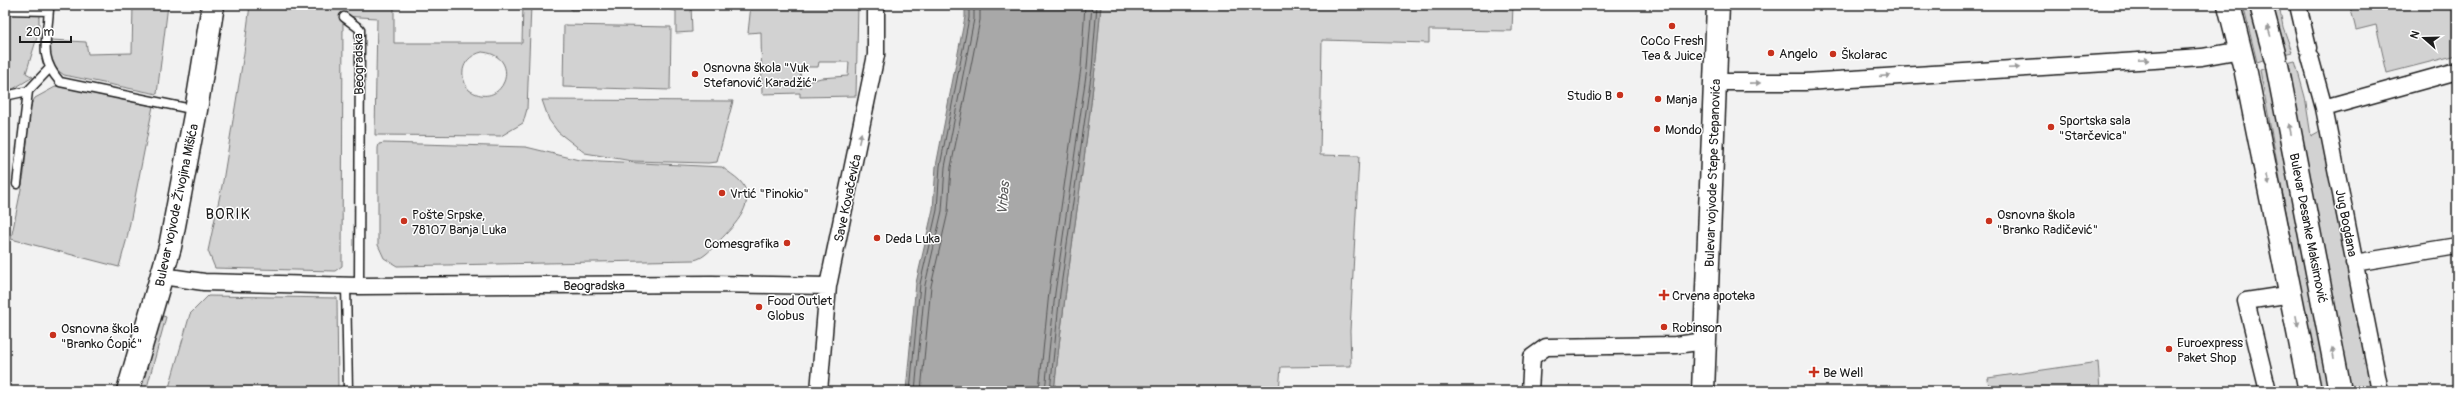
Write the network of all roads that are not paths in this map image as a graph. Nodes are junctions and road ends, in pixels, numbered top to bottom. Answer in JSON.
{"nodes":[{"id":1,"x":213,"y":5,"type":"edge"},
{"id":2,"x":876,"y":5,"type":"edge"},
{"id":3,"x":1718,"y":5,"type":"edge"},
{"id":4,"x":2229,"y":5,"type":"edge"},
{"id":5,"x":2260,"y":5,"type":"edge"},
{"id":6,"x":2298,"y":5,"type":"edge"},
{"id":7,"x":49,"y":8,"type":"edge"},
{"id":8,"x":5,"y":10,"type":"edge"},
{"id":9,"x":344,"y":17,"type":"dead end"},
{"id":10,"x":2244,"y":63,"type":"junction"},
{"id":11,"x":49,"y":69,"type":"junction"},
{"id":12,"x":2457,"y":71,"type":"edge"},
{"id":13,"x":1716,"y":82,"type":"junction"},
{"id":14,"x":28,"y":91,"type":"junction"},
{"id":15,"x":5,"y":96,"type":"edge"},
{"id":16,"x":2324,"y":108,"type":"junction"},
{"id":17,"x":196,"y":110,"type":"junction"},
{"id":18,"x":17,"y":184,"type":"dead end"},
{"id":19,"x":2457,"y":246,"type":"edge"},
{"id":20,"x":2354,"y":263,"type":"junction"},
{"id":21,"x":162,"y":276,"type":"junction"},
{"id":22,"x":353,"y":285,"type":"junction"},
{"id":23,"x":828,"y":286,"type":"junction"},
{"id":24,"x":2292,"y":294,"type":"junction"},
{"id":25,"x":1704,"y":341,"type":"junction"},
{"id":26,"x":128,"y":391,"type":"edge"},
{"id":27,"x":348,"y":391,"type":"edge"},
{"id":28,"x":819,"y":391,"type":"edge"},
{"id":29,"x":1530,"y":391,"type":"edge"},
{"id":30,"x":1703,"y":391,"type":"edge"},
{"id":31,"x":2268,"y":391,"type":"edge"},
{"id":32,"x":2310,"y":391,"type":"edge"},
{"id":33,"x":2340,"y":391,"type":"edge"},
{"id":34,"x":2380,"y":391,"type":"edge"}],
"edges":[{"from":1,"to":17,"type":"street","name":"Bulevar vojvode Živojina Mišića"},
{"from":23,"to":2,"type":"street","name":"Save Kovačevića","one_way":true},
{"from":3,"to":13,"type":"street","name":"Bulevar vojvode Stepe Stepanovića"},
{"from":4,"to":10,"type":"street"},
{"from":33,"to":5,"type":"street","name":"Bulevar Desanke Maksimović","one_way":true},
{"from":6,"to":16,"type":"street","name":"Jug Bogdana"},
{"from":7,"to":8,"type":"lane"},
{"from":7,"to":11,"type":"lane"},
{"from":9,"to":22,"type":"lane","name":"Beogradska"},
{"from":13,"to":10,"type":"street","one_way":true},
{"from":10,"to":24,"type":"street","one_way":true},
{"from":11,"to":14,"type":"lane"},
{"from":11,"to":17,"type":"lane","name":"Bulevar vojvode Živojina Mišića"},
{"from":12,"to":16,"type":"street"},
{"from":13,"to":25,"type":"street","name":"Bulevar vojvode Stepe Stepanovića"},
{"from":14,"to":15,"type":"lane"},
{"from":14,"to":18,"type":"lane"},
{"from":16,"to":20,"type":"street","name":"Jug Bogdana"},
{"from":17,"to":21,"type":"street","name":"Bulevar vojvode Živojina Mišića"},
{"from":19,"to":20,"type":"street"},
{"from":20,"to":34,"type":"street","name":"Jug Bogdana"},
{"from":21,"to":22,"type":"street","name":"Beogradska"},
{"from":21,"to":26,"type":"street","name":"Bulevar vojvode Živojina Mišića"},
{"from":22,"to":23,"type":"street","name":"Beogradska"},
{"from":22,"to":27,"type":"lane"},
{"from":23,"to":28,"type":"street","name":"Save Kovačevića"},
{"from":24,"to":31,"type":"street"},
{"from":24,"to":32,"type":"street","one_way":true},
{"from":25,"to":29,"type":"street"},
{"from":25,"to":30,"type":"street","name":"Bulevar vojvode Stepe Stepanovića"}]}
